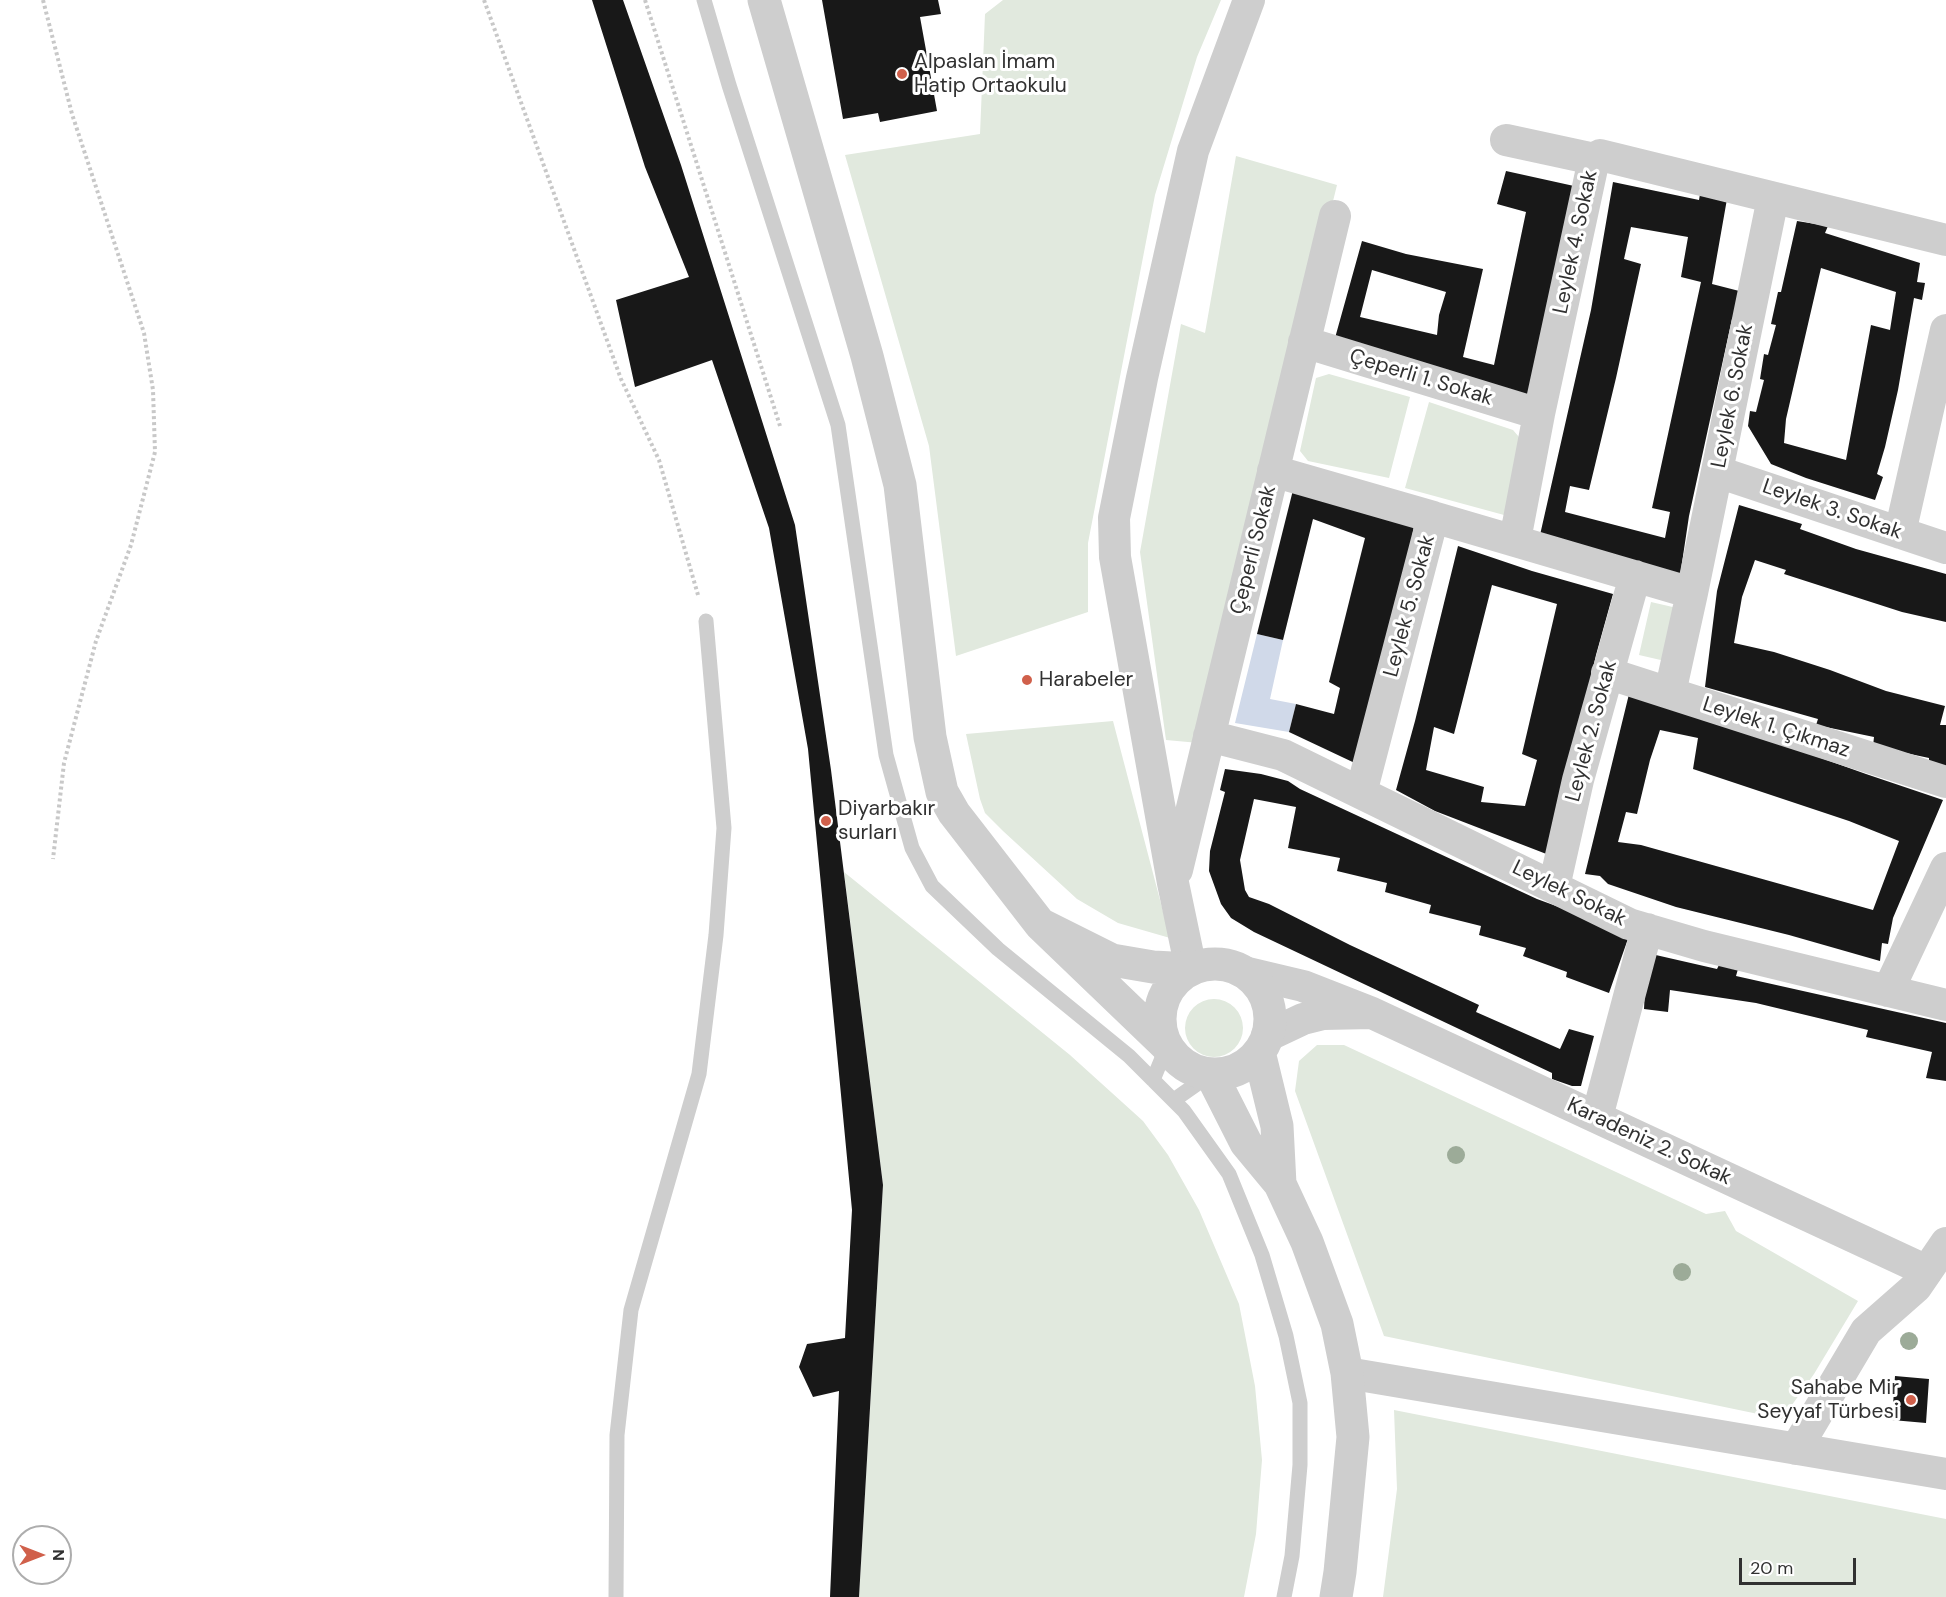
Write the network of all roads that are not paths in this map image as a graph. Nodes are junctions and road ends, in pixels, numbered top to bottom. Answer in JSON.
{"nodes":[{"id":1,"x":704,"y":0,"type":"edge"},
{"id":2,"x":764,"y":0,"type":"edge"},
{"id":3,"x":1249,"y":0,"type":"edge"},
{"id":4,"x":1506,"y":141,"type":"dead end"},
{"id":5,"x":1594,"y":159,"type":"junction"},
{"id":6,"x":1773,"y":198,"type":"junction"},
{"id":7,"x":1335,"y":216,"type":"dead end"},
{"id":8,"x":1946,"y":240,"type":"edge"},
{"id":9,"x":1946,"y":330,"type":"edge"},
{"id":10,"x":1304,"y":342,"type":"junction"},
{"id":11,"x":1539,"y":414,"type":"junction"},
{"id":12,"x":1273,"y":471,"type":"junction"},
{"id":13,"x":1718,"y":472,"type":"junction"},
{"id":14,"x":1433,"y":517,"type":"junction"},
{"id":15,"x":1900,"y":533,"type":"junction"},
{"id":16,"x":1515,"y":540,"type":"junction"},
{"id":17,"x":1946,"y":548,"type":"edge"},
{"id":18,"x":1635,"y":576,"type":"junction"},
{"id":19,"x":1692,"y":592,"type":"junction"},
{"id":20,"x":706,"y":621,"type":"road end"},
{"id":21,"x":1607,"y":673,"type":"junction"},
{"id":22,"x":1670,"y":693,"type":"junction"},
{"id":23,"x":1209,"y":736,"type":"junction"},
{"id":24,"x":1946,"y":782,"type":"edge"},
{"id":25,"x":1361,"y":793,"type":"junction"},
{"id":26,"x":1946,"y":868,"type":"edge"},
{"id":27,"x":1173,"y":883,"type":"junction"},
{"id":28,"x":1554,"y":887,"type":"junction"},
{"id":29,"x":1040,"y":924,"type":"junction"},
{"id":30,"x":1647,"y":929,"type":"junction"},
{"id":31,"x":1191,"y":969,"type":"junction"},
{"id":32,"x":1244,"y":972,"type":"junction"},
{"id":33,"x":1888,"y":991,"type":"junction"},
{"id":34,"x":1946,"y":1005,"type":"edge"},
{"id":35,"x":1372,"y":1013,"type":"junction"},
{"id":36,"x":1263,"y":1044,"type":"junction"},
{"id":37,"x":1167,"y":1046,"type":"junction"},
{"id":38,"x":1211,"y":1074,"type":"junction"},
{"id":39,"x":1153,"y":1080,"type":"junction"},
{"id":40,"x":1174,"y":1100,"type":"junction"},
{"id":41,"x":1597,"y":1117,"type":"junction"},
{"id":42,"x":1280,"y":1184,"type":"junction"},
{"id":43,"x":1946,"y":1243,"type":"edge"},
{"id":44,"x":1927,"y":1271,"type":"junction"},
{"id":45,"x":1347,"y":1373,"type":"junction"},
{"id":46,"x":1796,"y":1449,"type":"junction"},
{"id":47,"x":1946,"y":1474,"type":"edge"},
{"id":48,"x":616,"y":1597,"type":"edge"},
{"id":49,"x":1284,"y":1597,"type":"edge"},
{"id":50,"x":1336,"y":1597,"type":"edge"}],
"edges":[{"from":1,"to":39,"type":"lane"},
{"from":2,"to":29,"type":"street"},
{"from":3,"to":27,"type":"street"},
{"from":4,"to":5,"type":"street"},
{"from":5,"to":6,"type":"street","name":"Leylek 4. Sokak"},
{"from":5,"to":11,"type":"street","name":"Leylek 4. Sokak"},
{"from":6,"to":8,"type":"street","name":"Leylek 4. Sokak"},
{"from":6,"to":13,"type":"street","name":"Leylek 6. Sokak"},
{"from":7,"to":10,"type":"street","name":"Çeperli Sokak"},
{"from":9,"to":15,"type":"street"},
{"from":10,"to":11,"type":"street","name":"Çeperli 1. Sokak"},
{"from":10,"to":12,"type":"street","name":"Çeperli Sokak"},
{"from":11,"to":16,"type":"street","name":"Leylek 4. Sokak"},
{"from":12,"to":14,"type":"street"},
{"from":12,"to":23,"type":"street","name":"Çeperli Sokak"},
{"from":13,"to":15,"type":"street","name":"Leylek 3. Sokak"},
{"from":13,"to":19,"type":"street","name":"Leylek 6. Sokak"},
{"from":14,"to":16,"type":"street","name":"Leylek 5. Sokak"},
{"from":14,"to":25,"type":"street","name":"Leylek 5. Sokak"},
{"from":15,"to":17,"type":"street","name":"Leylek 3. Sokak"},
{"from":16,"to":18,"type":"street","name":"Leylek 5. Sokak"},
{"from":18,"to":19,"type":"street"},
{"from":18,"to":21,"type":"street","name":"Leylek 2. Sokak"},
{"from":19,"to":22,"type":"street","name":"Leylek 6. Sokak"},
{"from":20,"to":48,"type":"lane"},
{"from":21,"to":22,"type":"street","name":"Leylek 1. Çıkmaz"},
{"from":21,"to":28,"type":"street","name":"Leylek 2. Sokak"},
{"from":22,"to":24,"type":"street","name":"Leylek 1. Çıkmaz"},
{"from":23,"to":25,"type":"street","name":"Leylek Sokak"},
{"from":23,"to":27,"type":"street","name":"Çeperli Sokak"},
{"from":25,"to":28,"type":"street","name":"Leylek Sokak"},
{"from":26,"to":33,"type":"street"},
{"from":27,"to":31,"type":"street"},
{"from":28,"to":30,"type":"street","name":"Leylek Sokak"},
{"from":29,"to":31,"type":"street"},
{"from":29,"to":37,"type":"street"},
{"from":30,"to":33,"type":"street","name":"Leylek Sokak"},
{"from":30,"to":41,"type":"street"},
{"from":31,"to":32,"type":"street"},
{"from":31,"to":37,"type":"street"},
{"from":32,"to":35,"type":"street","name":"Karadeniz 2. Sokak"},
{"from":32,"to":36,"type":"street"},
{"from":33,"to":34,"type":"street","name":"Leylek Sokak"},
{"from":35,"to":36,"type":"street"},
{"from":35,"to":41,"type":"street","name":"Karadeniz 2. Sokak"},
{"from":36,"to":38,"type":"street"},
{"from":36,"to":42,"type":"street"},
{"from":37,"to":38,"type":"street"},
{"from":37,"to":39,"type":"lane"},
{"from":38,"to":40,"type":"lane"},
{"from":38,"to":42,"type":"street"},
{"from":39,"to":40,"type":"lane"},
{"from":40,"to":49,"type":"lane"},
{"from":41,"to":44,"type":"street","name":"Karadeniz 2. Sokak"},
{"from":42,"to":45,"type":"street"},
{"from":43,"to":44,"type":"street"},
{"from":44,"to":46,"type":"street"},
{"from":45,"to":46,"type":"street"},
{"from":45,"to":50,"type":"street"},
{"from":46,"to":47,"type":"street"}]}
